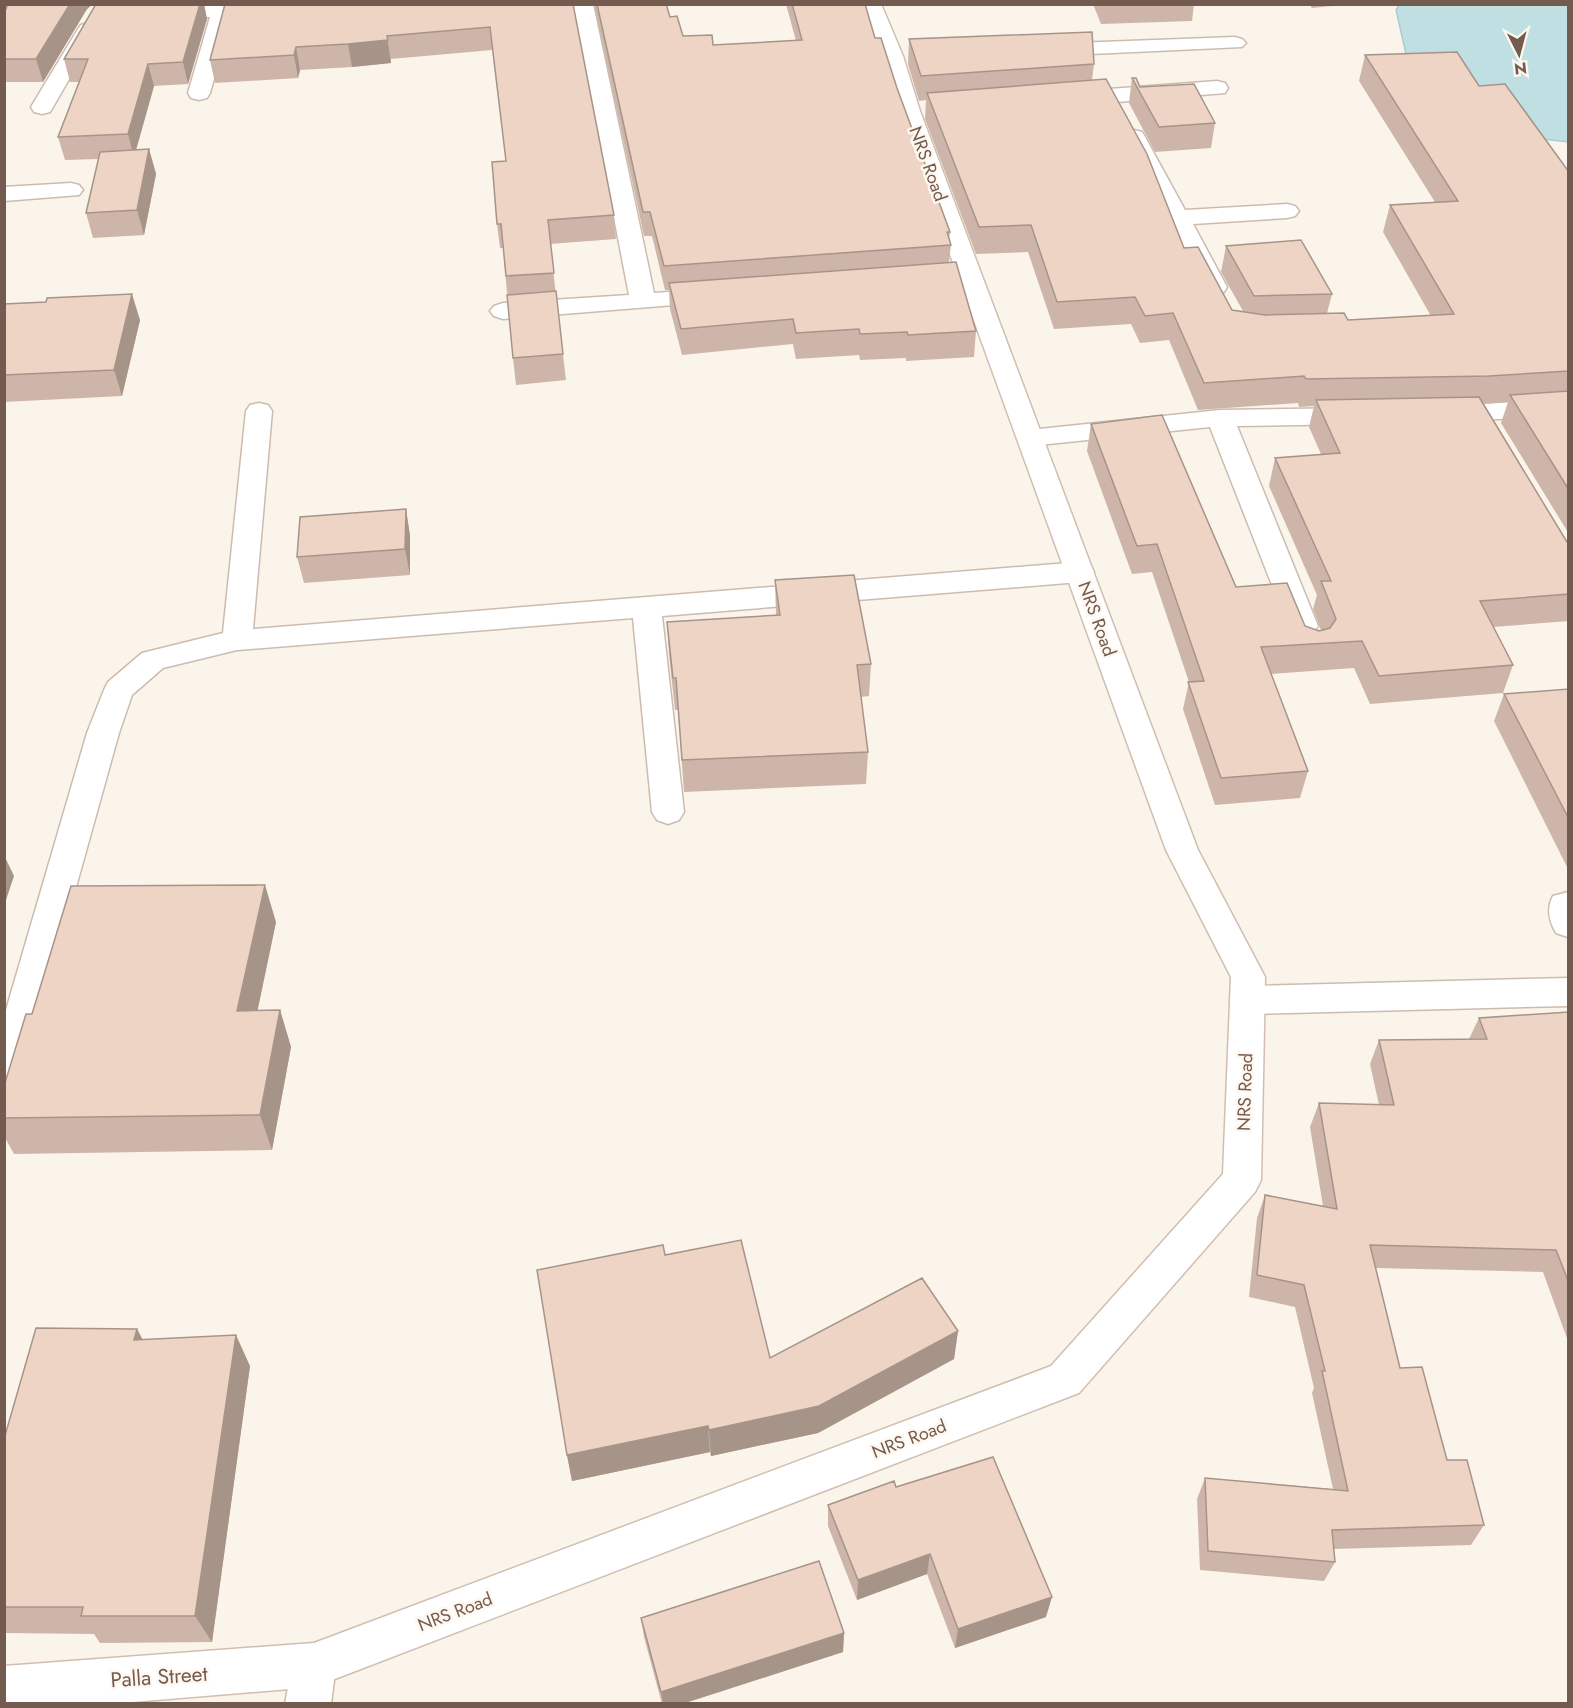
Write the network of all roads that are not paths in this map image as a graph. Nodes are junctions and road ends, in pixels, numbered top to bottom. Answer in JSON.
{"nodes":[{"id":1,"x":583,"y":4,"type":"edge"},
{"id":2,"x":870,"y":4,"type":"edge"},
{"id":3,"x":268,"y":9,"type":"edge"},
{"id":4,"x":99,"y":10,"type":"edge"},
{"id":5,"x":144,"y":11,"type":"edge"},
{"id":6,"x":222,"y":11,"type":"junction"},
{"id":7,"x":1235,"y":43,"type":"dead end"},
{"id":8,"x":1022,"y":51,"type":"edge"},
{"id":9,"x":1217,"y":88,"type":"dead end"},
{"id":10,"x":199,"y":93,"type":"dead end"},
{"id":11,"x":1112,"y":96,"type":"junction"},
{"id":12,"x":1052,"y":100,"type":"edge"},
{"id":13,"x":42,"y":107,"type":"dead end"},
{"id":14,"x":71,"y":190,"type":"dead end"},
{"id":15,"x":4,"y":194,"type":"edge"},
{"id":16,"x":1287,"y":211,"type":"dead end"},
{"id":17,"x":1179,"y":218,"type":"junction"},
{"id":18,"x":737,"y":294,"type":"edge"},
{"id":19,"x":643,"y":301,"type":"junction"},
{"id":20,"x":1227,"y":310,"type":"edge"},
{"id":21,"x":503,"y":312,"type":"dead end"},
{"id":22,"x":1569,"y":407,"type":"edge"},
{"id":23,"x":259,"y":411,"type":"dead end"},
{"id":24,"x":1385,"y":415,"type":"edge"},
{"id":25,"x":1420,"y":415,"type":"edge"},
{"id":26,"x":1220,"y":418,"type":"junction"},
{"id":27,"x":1030,"y":438,"type":"junction"},
{"id":28,"x":1080,"y":572,"type":"junction"},
{"id":29,"x":646,"y":606,"type":"junction"},
{"id":30,"x":237,"y":640,"type":"junction"},
{"id":31,"x":1311,"y":646,"type":"edge"},
{"id":32,"x":668,"y":812,"type":"dead end"},
{"id":33,"x":1569,"y":905,"type":"edge"},
{"id":34,"x":1569,"y":924,"type":"edge"},
{"id":35,"x":19,"y":986,"type":"edge"},
{"id":36,"x":1569,"y":992,"type":"edge"},
{"id":37,"x":1248,"y":1000,"type":"junction"},
{"id":38,"x":4,"y":1081,"type":"edge"},
{"id":39,"x":311,"y":1684,"type":"edge"},
{"id":40,"x":4,"y":1689,"type":"edge"}],
"edges":[{"from":1,"to":19,"type":"street"},
{"from":2,"to":27,"type":"street","name":"NRS Road"},
{"from":3,"to":6,"type":"street"},
{"from":4,"to":13,"type":"street"},
{"from":5,"to":6,"type":"street"},
{"from":6,"to":10,"type":"street"},
{"from":7,"to":8,"type":"street"},
{"from":9,"to":11,"type":"street"},
{"from":11,"to":12,"type":"street"},
{"from":11,"to":17,"type":"street"},
{"from":14,"to":15,"type":"street"},
{"from":16,"to":17,"type":"street"},
{"from":17,"to":20,"type":"street"},
{"from":18,"to":19,"type":"street"},
{"from":19,"to":21,"type":"street"},
{"from":22,"to":25,"type":"street"},
{"from":23,"to":30,"type":"street"},
{"from":24,"to":26,"type":"street"},
{"from":26,"to":27,"type":"street"},
{"from":26,"to":31,"type":"street"},
{"from":27,"to":28,"type":"street","name":"NRS Road"},
{"from":28,"to":29,"type":"street"},
{"from":28,"to":37,"type":"street","name":"NRS Road"},
{"from":29,"to":30,"type":"street"},
{"from":29,"to":32,"type":"street"},
{"from":30,"to":35,"type":"street"},
{"from":33,"to":34,"type":"street"},
{"from":35,"to":38,"type":"street"},
{"from":36,"to":37,"type":"street"},
{"from":37,"to":39,"type":"street","name":"NRS Road"},
{"from":39,"to":40,"type":"street","name":"Palla Street"}]}
